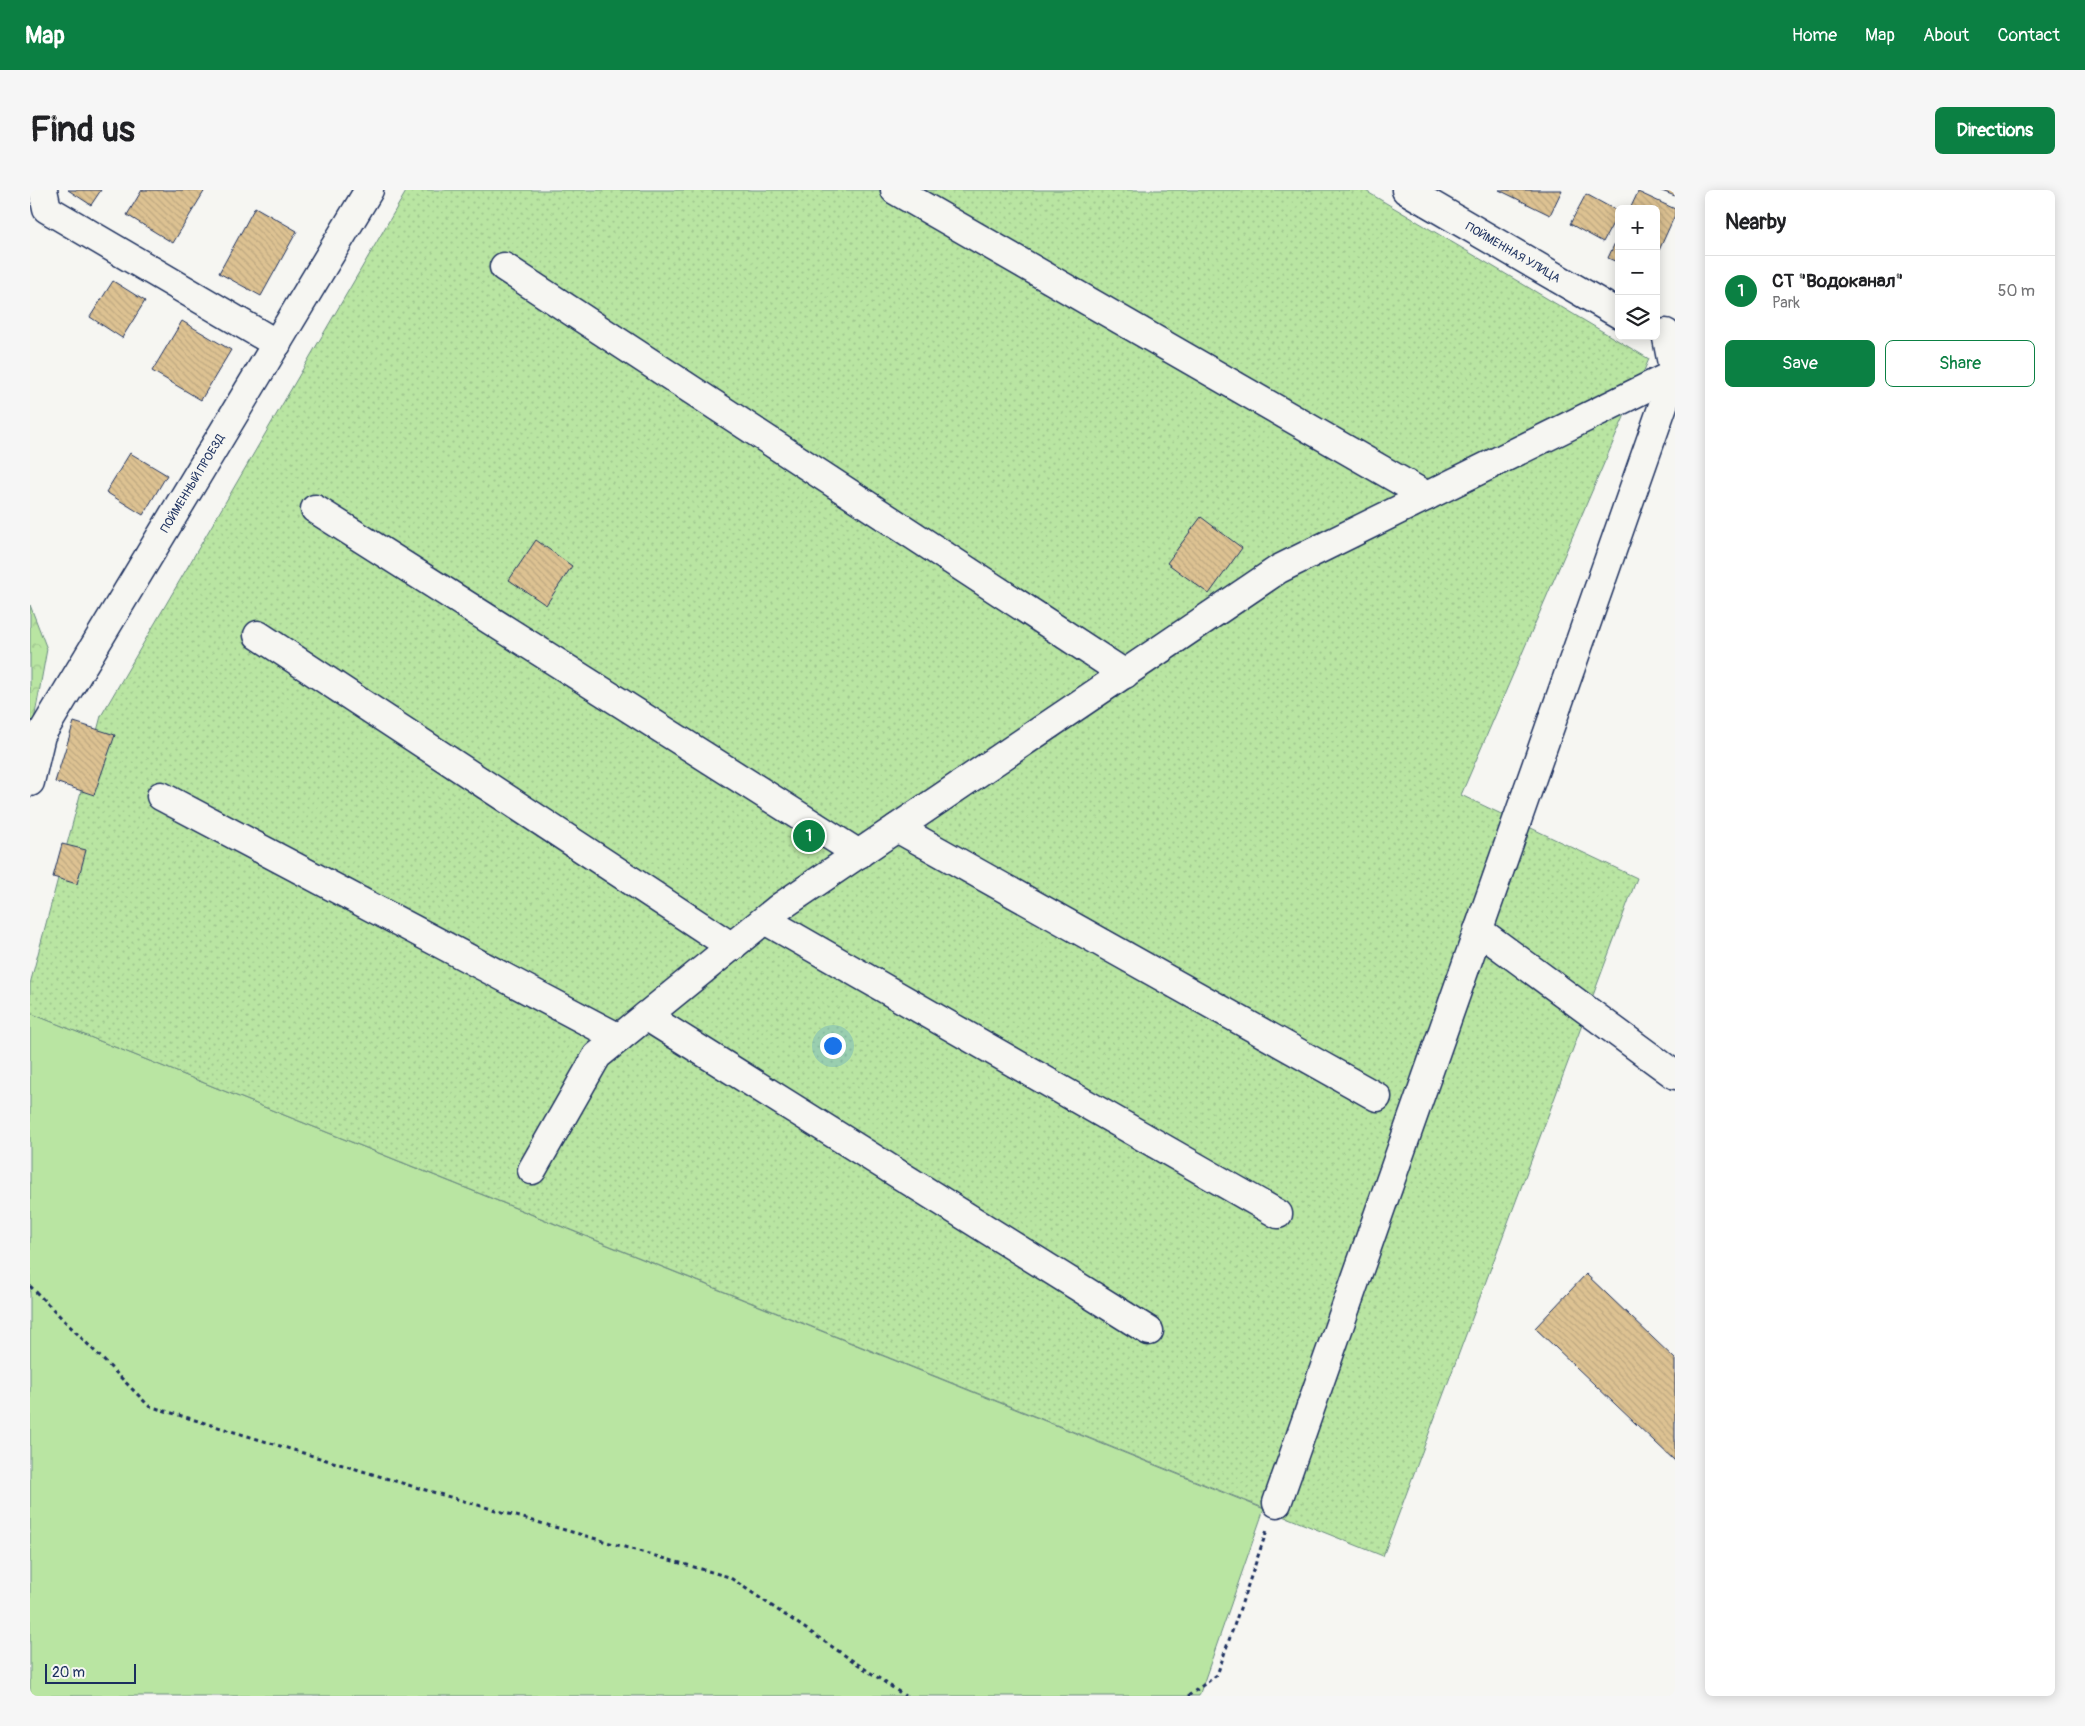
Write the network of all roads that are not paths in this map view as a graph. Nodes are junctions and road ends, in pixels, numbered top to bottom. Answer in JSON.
{"nodes":[{"id":1,"x":43,"y":190,"type":"edge"},
{"id":2,"x":369,"y":190,"type":"edge"},
{"id":3,"x":895,"y":190,"type":"edge"},
{"id":4,"x":1406,"y":190,"type":"edge"},
{"id":5,"x":504,"y":267,"type":"dead end"},
{"id":6,"x":1615,"y":312,"type":"edge"},
{"id":7,"x":1666,"y":330,"type":"edge"},
{"id":8,"x":277,"y":344,"type":"junction"},
{"id":9,"x":1674,"y":374,"type":"edge"},
{"id":10,"x":1427,"y":496,"type":"junction"},
{"id":11,"x":315,"y":509,"type":"dead end"},
{"id":12,"x":258,"y":635,"type":"dead end"},
{"id":13,"x":1125,"y":674,"type":"junction"},
{"id":14,"x":30,"y":782,"type":"edge"},
{"id":15,"x":161,"y":796,"type":"dead end"},
{"id":16,"x":897,"y":828,"type":"junction"},
{"id":17,"x":859,"y":854,"type":"junction"},
{"id":18,"x":765,"y":920,"type":"junction"},
{"id":19,"x":1478,"y":930,"type":"junction"},
{"id":20,"x":732,"y":947,"type":"junction"},
{"id":21,"x":646,"y":1016,"type":"junction"},
{"id":22,"x":619,"y":1038,"type":"junction"},
{"id":23,"x":1675,"y":1075,"type":"edge"},
{"id":24,"x":1377,"y":1097,"type":"dead end"},
{"id":25,"x":532,"y":1170,"type":"dead end"},
{"id":26,"x":1278,"y":1214,"type":"dead end"},
{"id":27,"x":1149,"y":1331,"type":"dead end"},
{"id":28,"x":1277,"y":1503,"type":"road end"}],
"edges":[{"from":1,"to":8,"type":"street"},
{"from":2,"to":8,"type":"street","name":"ПОЙМЕННЫЙ ПРОЕЗД"},
{"from":3,"to":10,"type":"street"},
{"from":4,"to":6,"type":"street","name":"ПОЙМЕННАЯ УЛИЦА"},
{"from":5,"to":13,"type":"street"},
{"from":7,"to":9,"type":"street"},
{"from":8,"to":14,"type":"street","name":"ПОЙМЕННЫЙ ПРОЕЗД"},
{"from":9,"to":10,"type":"street"},
{"from":9,"to":19,"type":"street"},
{"from":10,"to":13,"type":"street"},
{"from":11,"to":17,"type":"street"},
{"from":12,"to":20,"type":"street"},
{"from":13,"to":16,"type":"street"},
{"from":15,"to":22,"type":"street"},
{"from":16,"to":17,"type":"street"},
{"from":16,"to":24,"type":"street"},
{"from":17,"to":18,"type":"street"},
{"from":18,"to":20,"type":"street"},
{"from":18,"to":26,"type":"street"},
{"from":19,"to":23,"type":"street"},
{"from":19,"to":28,"type":"street"},
{"from":20,"to":21,"type":"street"},
{"from":21,"to":22,"type":"street"},
{"from":21,"to":27,"type":"street"},
{"from":22,"to":25,"type":"street"}]}
